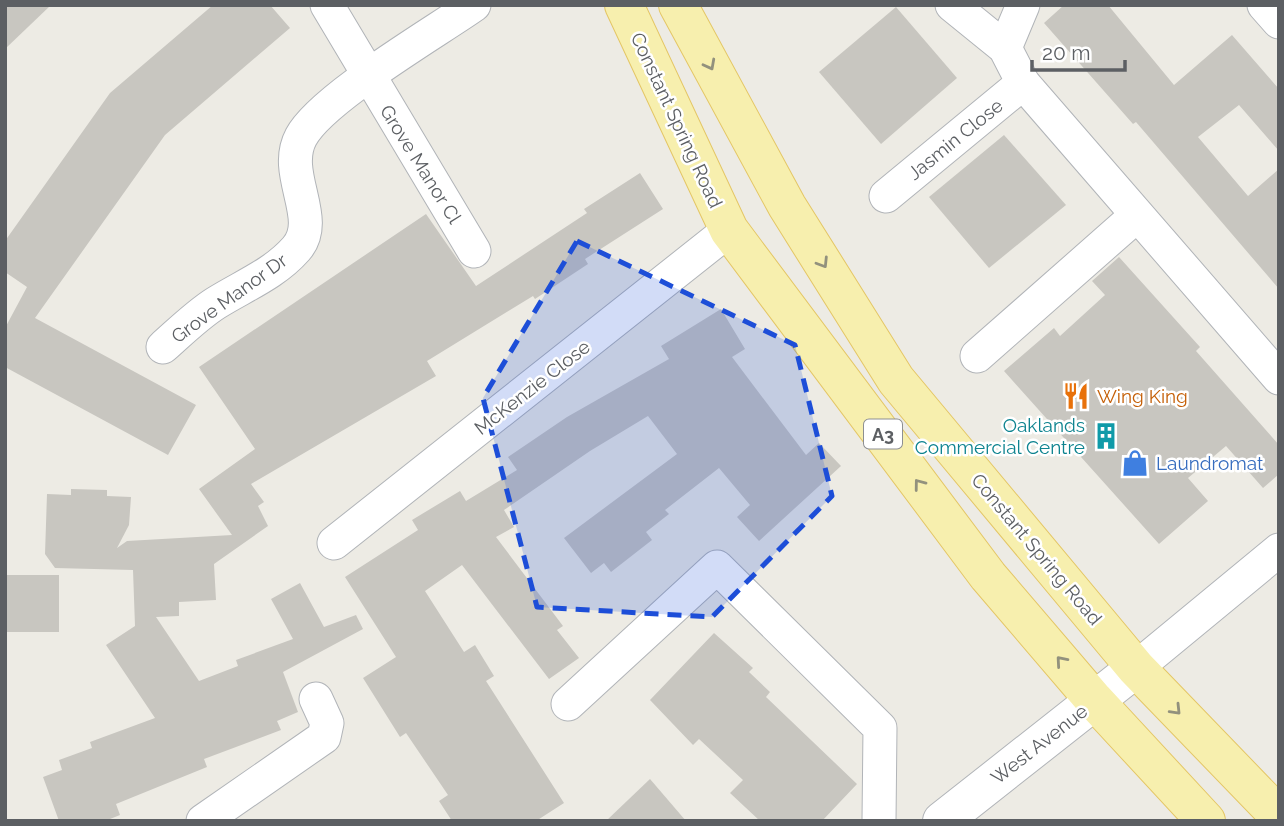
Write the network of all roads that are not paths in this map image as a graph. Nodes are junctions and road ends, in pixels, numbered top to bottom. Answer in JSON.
{"nodes":[{"id":1,"x":327,"y":5,"type":"edge"},
{"id":2,"x":474,"y":5,"type":"edge"},
{"id":3,"x":624,"y":5,"type":"edge"},
{"id":4,"x":678,"y":5,"type":"edge"},
{"id":5,"x":952,"y":5,"type":"edge"},
{"id":6,"x":1023,"y":5,"type":"edge"},
{"id":7,"x":1264,"y":5,"type":"edge"},
{"id":8,"x":1279,"y":22,"type":"edge"},
{"id":9,"x":1005,"y":48,"type":"junction"},
{"id":10,"x":368,"y":78,"type":"junction"},
{"id":11,"x":1023,"y":83,"type":"junction"},
{"id":12,"x":886,"y":196,"type":"dead end"},
{"id":13,"x":1136,"y":216,"type":"junction"},
{"id":14,"x":729,"y":230,"type":"junction"},
{"id":15,"x":474,"y":251,"type":"dead end"},
{"id":16,"x":163,"y":346,"type":"dead end"},
{"id":17,"x":976,"y":356,"type":"dead end"},
{"id":18,"x":1279,"y":378,"type":"edge"},
{"id":19,"x":334,"y":543,"type":"dead end"},
{"id":20,"x":1279,"y":550,"type":"edge"},
{"id":21,"x":1136,"y":668,"type":"junction"},
{"id":22,"x":316,"y":699,"type":"dead end"},
{"id":23,"x":1094,"y":700,"type":"junction"},
{"id":24,"x":568,"y":704,"type":"dead end"},
{"id":25,"x":1279,"y":816,"type":"edge"},
{"id":26,"x":203,"y":821,"type":"edge"},
{"id":27,"x":879,"y":821,"type":"edge"},
{"id":28,"x":942,"y":821,"type":"edge"},
{"id":29,"x":1206,"y":821,"type":"edge"}],
"edges":[{"from":1,"to":10,"type":"street","name":"Grove Manor Cl"},
{"from":2,"to":10,"type":"street","name":"Grove Manor Dr"},
{"from":3,"to":14,"type":"main road","name":"Constant Spring Road","number":"A3"},
{"from":4,"to":21,"type":"main road","name":"Constant Spring Road","number":"A3","one_way":true},
{"from":5,"to":9,"type":"street"},
{"from":6,"to":9,"type":"street"},
{"from":7,"to":8,"type":"street"},
{"from":9,"to":11,"type":"street"},
{"from":10,"to":15,"type":"street","name":"Grove Manor Cl"},
{"from":10,"to":16,"type":"street","name":"Grove Manor Dr"},
{"from":11,"to":12,"type":"street","name":"Jasmin Close"},
{"from":11,"to":13,"type":"street"},
{"from":13,"to":17,"type":"street"},
{"from":13,"to":18,"type":"street"},
{"from":14,"to":19,"type":"street","name":"McKenzie Close"},
{"from":23,"to":14,"type":"main road","name":"Constant Spring Road","number":"A3","one_way":true},
{"from":20,"to":21,"type":"street"},
{"from":21,"to":23,"type":"street","name":"West Avenue"},
{"from":21,"to":25,"type":"main road","name":"Constant Spring Road","number":"A3","one_way":true},
{"from":22,"to":26,"type":"street"},
{"from":23,"to":28,"type":"street","name":"West Avenue"},
{"from":23,"to":29,"type":"main road","name":"Constant Spring Road","number":"A3"},
{"from":24,"to":27,"type":"street"}]}
